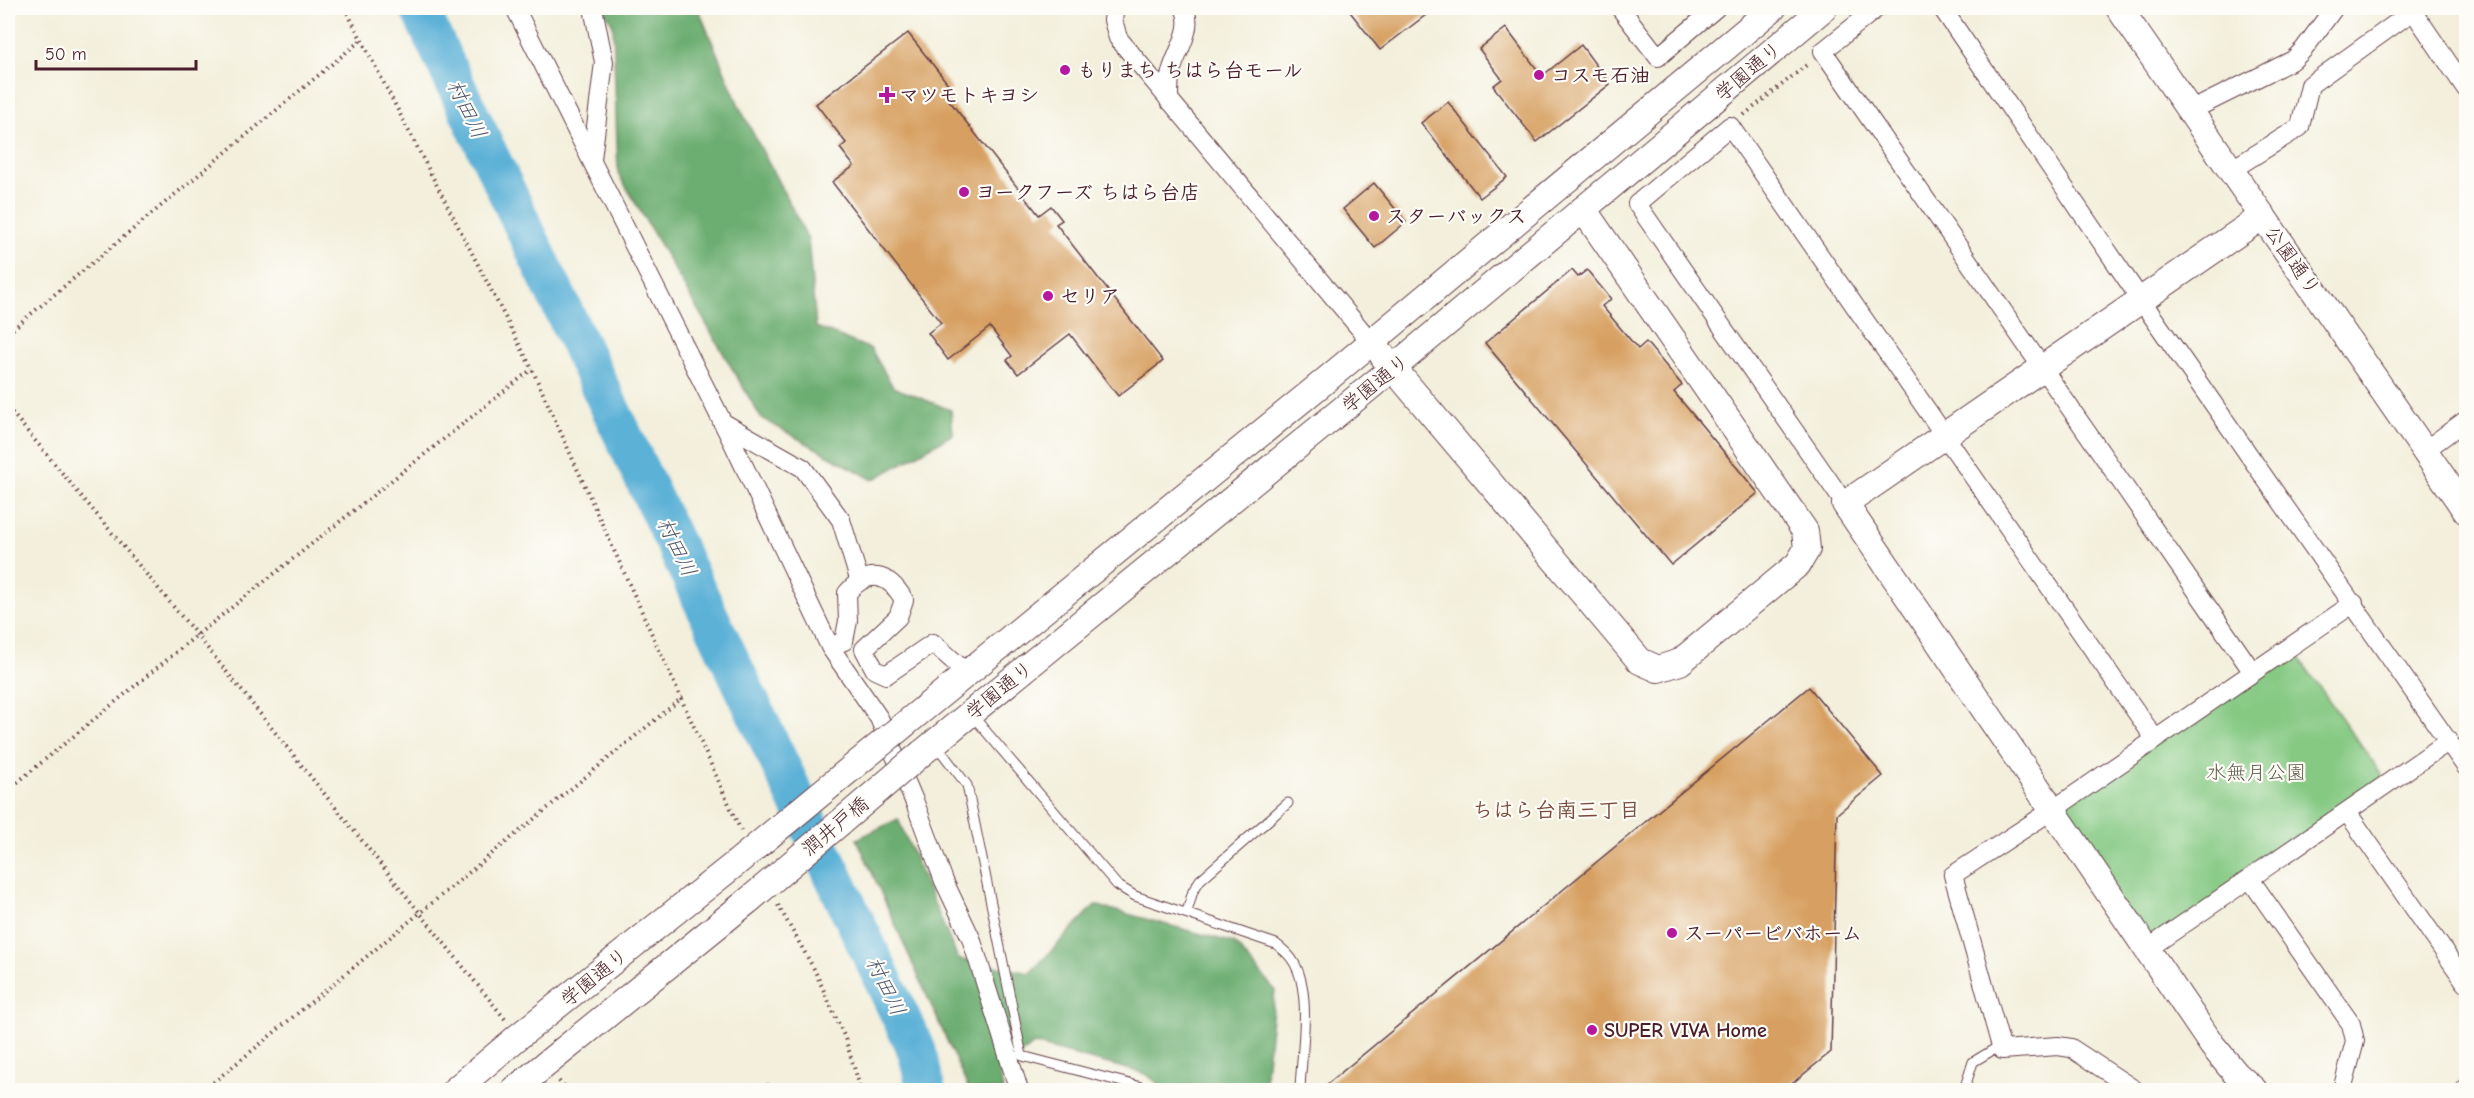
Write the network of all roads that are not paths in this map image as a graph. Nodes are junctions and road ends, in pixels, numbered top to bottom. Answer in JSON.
{"nodes":[{"id":1,"x":515,"y":8,"type":"edge"},
{"id":2,"x":594,"y":8,"type":"edge"},
{"id":3,"x":1115,"y":8,"type":"edge"},
{"id":4,"x":1184,"y":8,"type":"edge"},
{"id":5,"x":1620,"y":8,"type":"edge"},
{"id":6,"x":1716,"y":8,"type":"edge"},
{"id":7,"x":1773,"y":8,"type":"edge"},
{"id":8,"x":1824,"y":8,"type":"edge"},
{"id":9,"x":1877,"y":8,"type":"edge"},
{"id":10,"x":1942,"y":8,"type":"edge"},
{"id":11,"x":2119,"y":8,"type":"edge"},
{"id":12,"x":2334,"y":8,"type":"edge"},
{"id":13,"x":2466,"y":89,"type":"edge"},
{"id":14,"x":1169,"y":101,"type":"junction"},
{"id":15,"x":2190,"y":111,"type":"junction"},
{"id":16,"x":592,"y":159,"type":"junction"},
{"id":17,"x":2231,"y":170,"type":"junction"},
{"id":18,"x":1583,"y":209,"type":"junction"},
{"id":19,"x":2263,"y":216,"type":"junction"},
{"id":20,"x":2141,"y":300,"type":"junction"},
{"id":21,"x":1371,"y":342,"type":"junction"},
{"id":22,"x":2044,"y":367,"type":"junction"},
{"id":23,"x":1393,"y":368,"type":"junction"},
{"id":24,"x":2466,"y":420,"type":"edge"},
{"id":25,"x":722,"y":422,"type":"junction"},
{"id":26,"x":1945,"y":435,"type":"junction"},
{"id":27,"x":2424,"y":451,"type":"junction"},
{"id":28,"x":1845,"y":504,"type":"junction"},
{"id":29,"x":2466,"y":511,"type":"edge"},
{"id":30,"x":859,"y":579,"type":"junction"},
{"id":31,"x":2354,"y":603,"type":"junction"},
{"id":32,"x":830,"y":647,"type":"junction"},
{"id":33,"x":2252,"y":670,"type":"junction"},
{"id":34,"x":967,"y":673,"type":"junction"},
{"id":35,"x":970,"y":713,"type":"junction"},
{"id":36,"x":905,"y":724,"type":"joint"},
{"id":37,"x":2155,"y":739,"type":"junction"},
{"id":38,"x":2449,"y":741,"type":"junction"},
{"id":39,"x":928,"y":748,"type":"junction"},
{"id":40,"x":2466,"y":767,"type":"edge"},
{"id":41,"x":1288,"y":803,"type":"dead end"},
{"id":42,"x":2051,"y":811,"type":"junction"},
{"id":43,"x":2347,"y":812,"type":"junction"},
{"id":44,"x":735,"y":864,"type":"joint"},
{"id":45,"x":2250,"y":879,"type":"junction"},
{"id":46,"x":1187,"y":912,"type":"junction"},
{"id":47,"x":2146,"y":950,"type":"junction"},
{"id":48,"x":2466,"y":983,"type":"edge"},
{"id":49,"x":2001,"y":1045,"type":"junction"},
{"id":50,"x":455,"y":1090,"type":"edge"},
{"id":51,"x":514,"y":1090,"type":"edge"},
{"id":52,"x":1019,"y":1090,"type":"edge"},
{"id":53,"x":1153,"y":1090,"type":"edge"},
{"id":54,"x":1300,"y":1090,"type":"edge"},
{"id":55,"x":1964,"y":1090,"type":"edge"},
{"id":56,"x":2135,"y":1090,"type":"edge"},
{"id":57,"x":2254,"y":1090,"type":"edge"},
{"id":58,"x":2342,"y":1090,"type":"edge"}],
"edges":[{"from":1,"to":16,"type":"street"},
{"from":2,"to":16,"type":"street"},
{"from":3,"to":14,"type":"street"},
{"from":4,"to":14,"type":"street"},
{"from":5,"to":6,"type":"street"},
{"from":7,"to":21,"type":"street","name":"学園通り"},
{"from":8,"to":18,"type":"street","name":"学園通り"},
{"from":9,"to":22,"type":"street"},
{"from":10,"to":20,"type":"street"},
{"from":11,"to":15,"type":"street","name":"公園通り"},
{"from":12,"to":15,"type":"street"},
{"from":13,"to":17,"type":"street"},
{"from":14,"to":21,"type":"street"},
{"from":15,"to":17,"type":"street","name":"公園通り"},
{"from":16,"to":25,"type":"street"},
{"from":17,"to":19,"type":"street","name":"公園通り"},
{"from":18,"to":23,"type":"street","name":"学園通り"},
{"from":18,"to":23,"type":"street"},
{"from":19,"to":20,"type":"street"},
{"from":19,"to":27,"type":"street","name":"公園通り"},
{"from":20,"to":22,"type":"street"},
{"from":20,"to":31,"type":"street"},
{"from":21,"to":23,"type":"street"},
{"from":21,"to":34,"type":"street","name":"学園通り"},
{"from":22,"to":26,"type":"street"},
{"from":22,"to":33,"type":"street"},
{"from":23,"to":35,"type":"street","name":"学園通り"},
{"from":24,"to":27,"type":"street"},
{"from":25,"to":30,"type":"street"},
{"from":25,"to":32,"type":"street"},
{"from":26,"to":28,"type":"street"},
{"from":26,"to":28,"type":"street"},
{"from":26,"to":37,"type":"street"},
{"from":27,"to":29,"type":"street","name":"公園通り"},
{"from":28,"to":42,"type":"street"},
{"from":30,"to":32,"type":"street"},
{"from":30,"to":34,"type":"street"},
{"from":31,"to":33,"type":"street"},
{"from":31,"to":38,"type":"street"},
{"from":32,"to":52,"type":"street"},
{"from":33,"to":37,"type":"street"},
{"from":34,"to":36,"type":"street","name":"学園通り"},
{"from":35,"to":39,"type":"street","name":"学園通り"},
{"from":35,"to":46,"type":"lane"},
{"from":36,"to":44,"type":"street","name":"潤井戸橋","bridge":true},
{"from":37,"to":42,"type":"street"},
{"from":38,"to":40,"type":"street"},
{"from":38,"to":43,"type":"street"},
{"from":39,"to":51,"type":"street","name":"潤井戸橋","bridge":true},
{"from":39,"to":53,"type":"lane"},
{"from":41,"to":46,"type":"lane"},
{"from":42,"to":47,"type":"street"},
{"from":42,"to":49,"type":"street"},
{"from":43,"to":45,"type":"street"},
{"from":43,"to":48,"type":"street"},
{"from":44,"to":50,"type":"street","name":"学園通り"},
{"from":45,"to":47,"type":"street"},
{"from":45,"to":58,"type":"street"},
{"from":46,"to":54,"type":"lane"},
{"from":47,"to":57,"type":"street"},
{"from":49,"to":55,"type":"lane"},
{"from":49,"to":56,"type":"street"}]}
